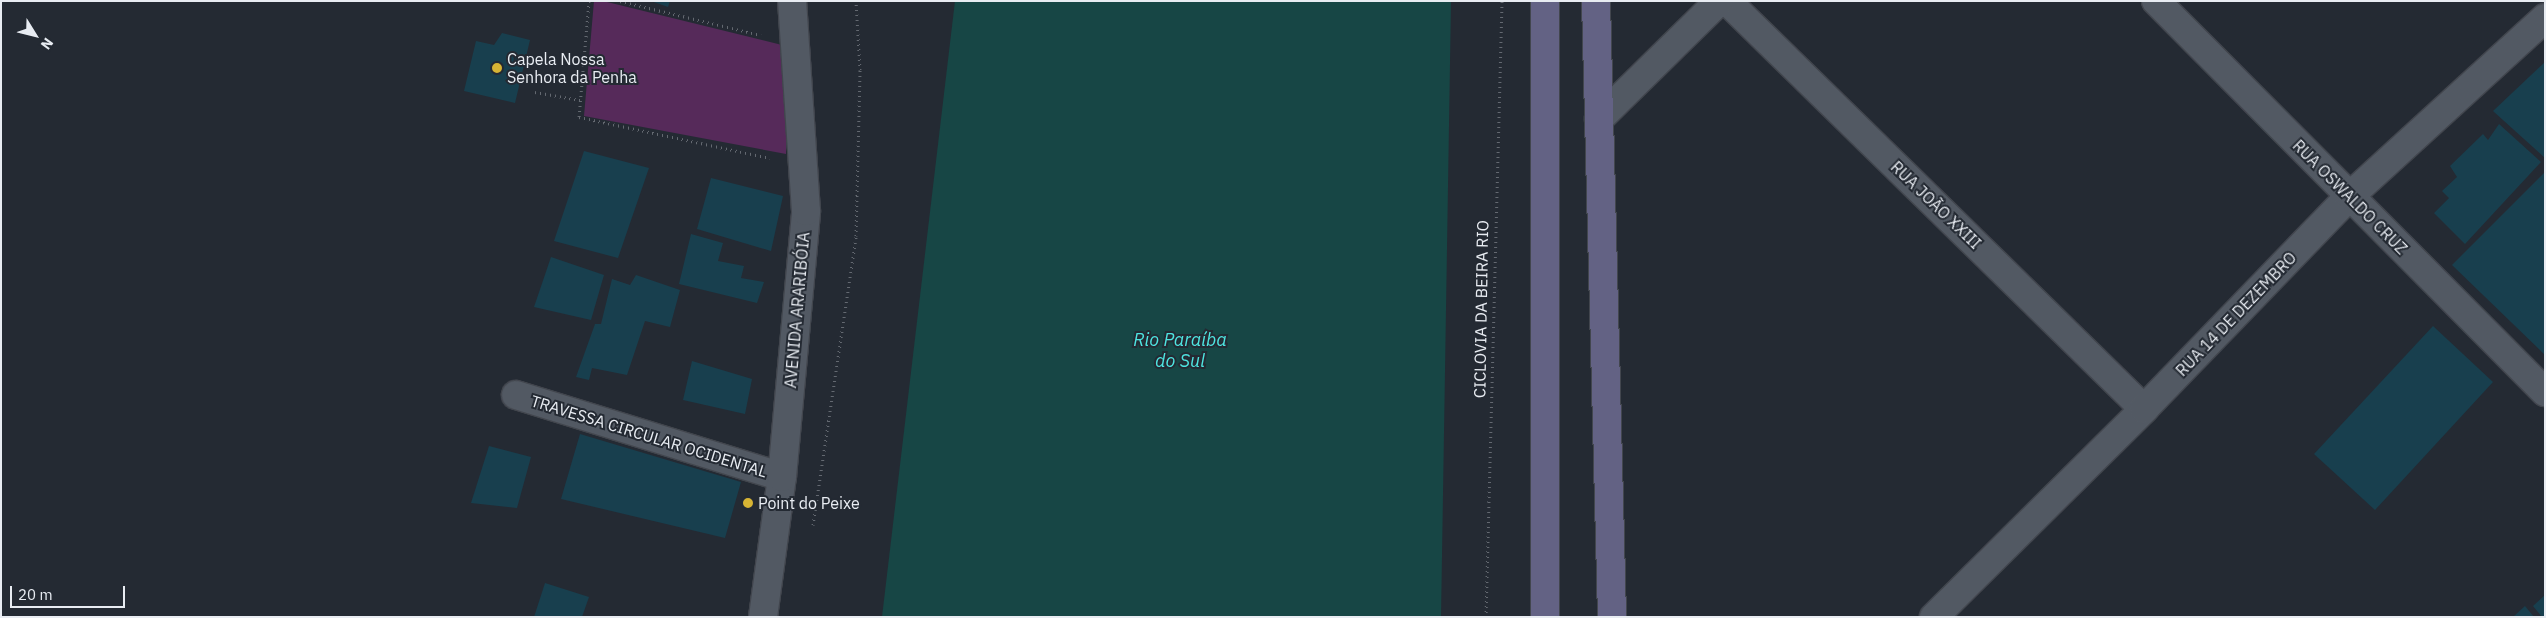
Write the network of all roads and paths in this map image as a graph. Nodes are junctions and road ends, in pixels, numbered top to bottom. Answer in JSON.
{"nodes":[{"id":1,"x":589,"y":1,"type":"edge"},
{"id":2,"x":620,"y":1,"type":"edge"},
{"id":3,"x":792,"y":1,"type":"edge"},
{"id":4,"x":856,"y":1,"type":"edge"},
{"id":5,"x":1502,"y":1,"type":"edge"},
{"id":6,"x":1546,"y":1,"type":"edge"},
{"id":7,"x":1596,"y":1,"type":"edge"},
{"id":8,"x":1719,"y":1,"type":"edge"},
{"id":9,"x":1727,"y":1,"type":"edge"},
{"id":10,"x":2156,"y":1,"type":"edge"},
{"id":11,"x":2545,"y":18,"type":"edge"},
{"id":12,"x":763,"y":36,"type":"dead end"},
{"id":13,"x":535,"y":92,"type":"dead end"},
{"id":14,"x":580,"y":100,"type":"junction"},
{"id":15,"x":1599,"y":119,"type":"junction"},
{"id":16,"x":773,"y":158,"type":"dead end"},
{"id":17,"x":2350,"y":196,"type":"junction"},
{"id":18,"x":2545,"y":392,"type":"edge"},
{"id":19,"x":516,"y":395,"type":"dead end"},
{"id":20,"x":2144,"y":409,"type":"junction"},
{"id":21,"x":782,"y":477,"type":"junction"},
{"id":22,"x":811,"y":534,"type":"dead end"},
{"id":23,"x":763,"y":617,"type":"edge"},
{"id":24,"x":1486,"y":617,"type":"edge"},
{"id":25,"x":1545,"y":617,"type":"edge"},
{"id":26,"x":1612,"y":617,"type":"edge"},
{"id":27,"x":1934,"y":617,"type":"edge"}],
"edges":[{"from":1,"to":14,"type":"path"},
{"from":2,"to":12,"type":"path"},
{"from":3,"to":21,"type":"street","name":"AVENIDA ARARIBÓIA"},
{"from":4,"to":22,"type":"path"},
{"from":5,"to":24,"type":"path","name":"CICLOVIA DA BEIRA RIO"},
{"from":6,"to":25,"type":"main road"},
{"from":7,"to":15,"type":"main road"},
{"from":8,"to":15,"type":"street"},
{"from":9,"to":20,"type":"street","name":"RUA JOÃO XXIII"},
{"from":10,"to":17,"type":"street","name":"RUA OSWALDO CRUZ"},
{"from":11,"to":17,"type":"street","name":"RUA 14 DE DEZEMBRO"},
{"from":13,"to":14,"type":"path"},
{"from":14,"to":16,"type":"path"},
{"from":15,"to":26,"type":"main road"},
{"from":17,"to":18,"type":"street","name":"RUA OSWALDO CRUZ"},
{"from":17,"to":20,"type":"street","name":"RUA 14 DE DEZEMBRO"},
{"from":19,"to":21,"type":"street","name":"TRAVESSA CIRCULAR OCIDENTAL"},
{"from":20,"to":27,"type":"street","name":"RUA 14 DE DEZEMBRO"},
{"from":21,"to":23,"type":"street","name":"AVENIDA ARARIBÓIA"}]}
